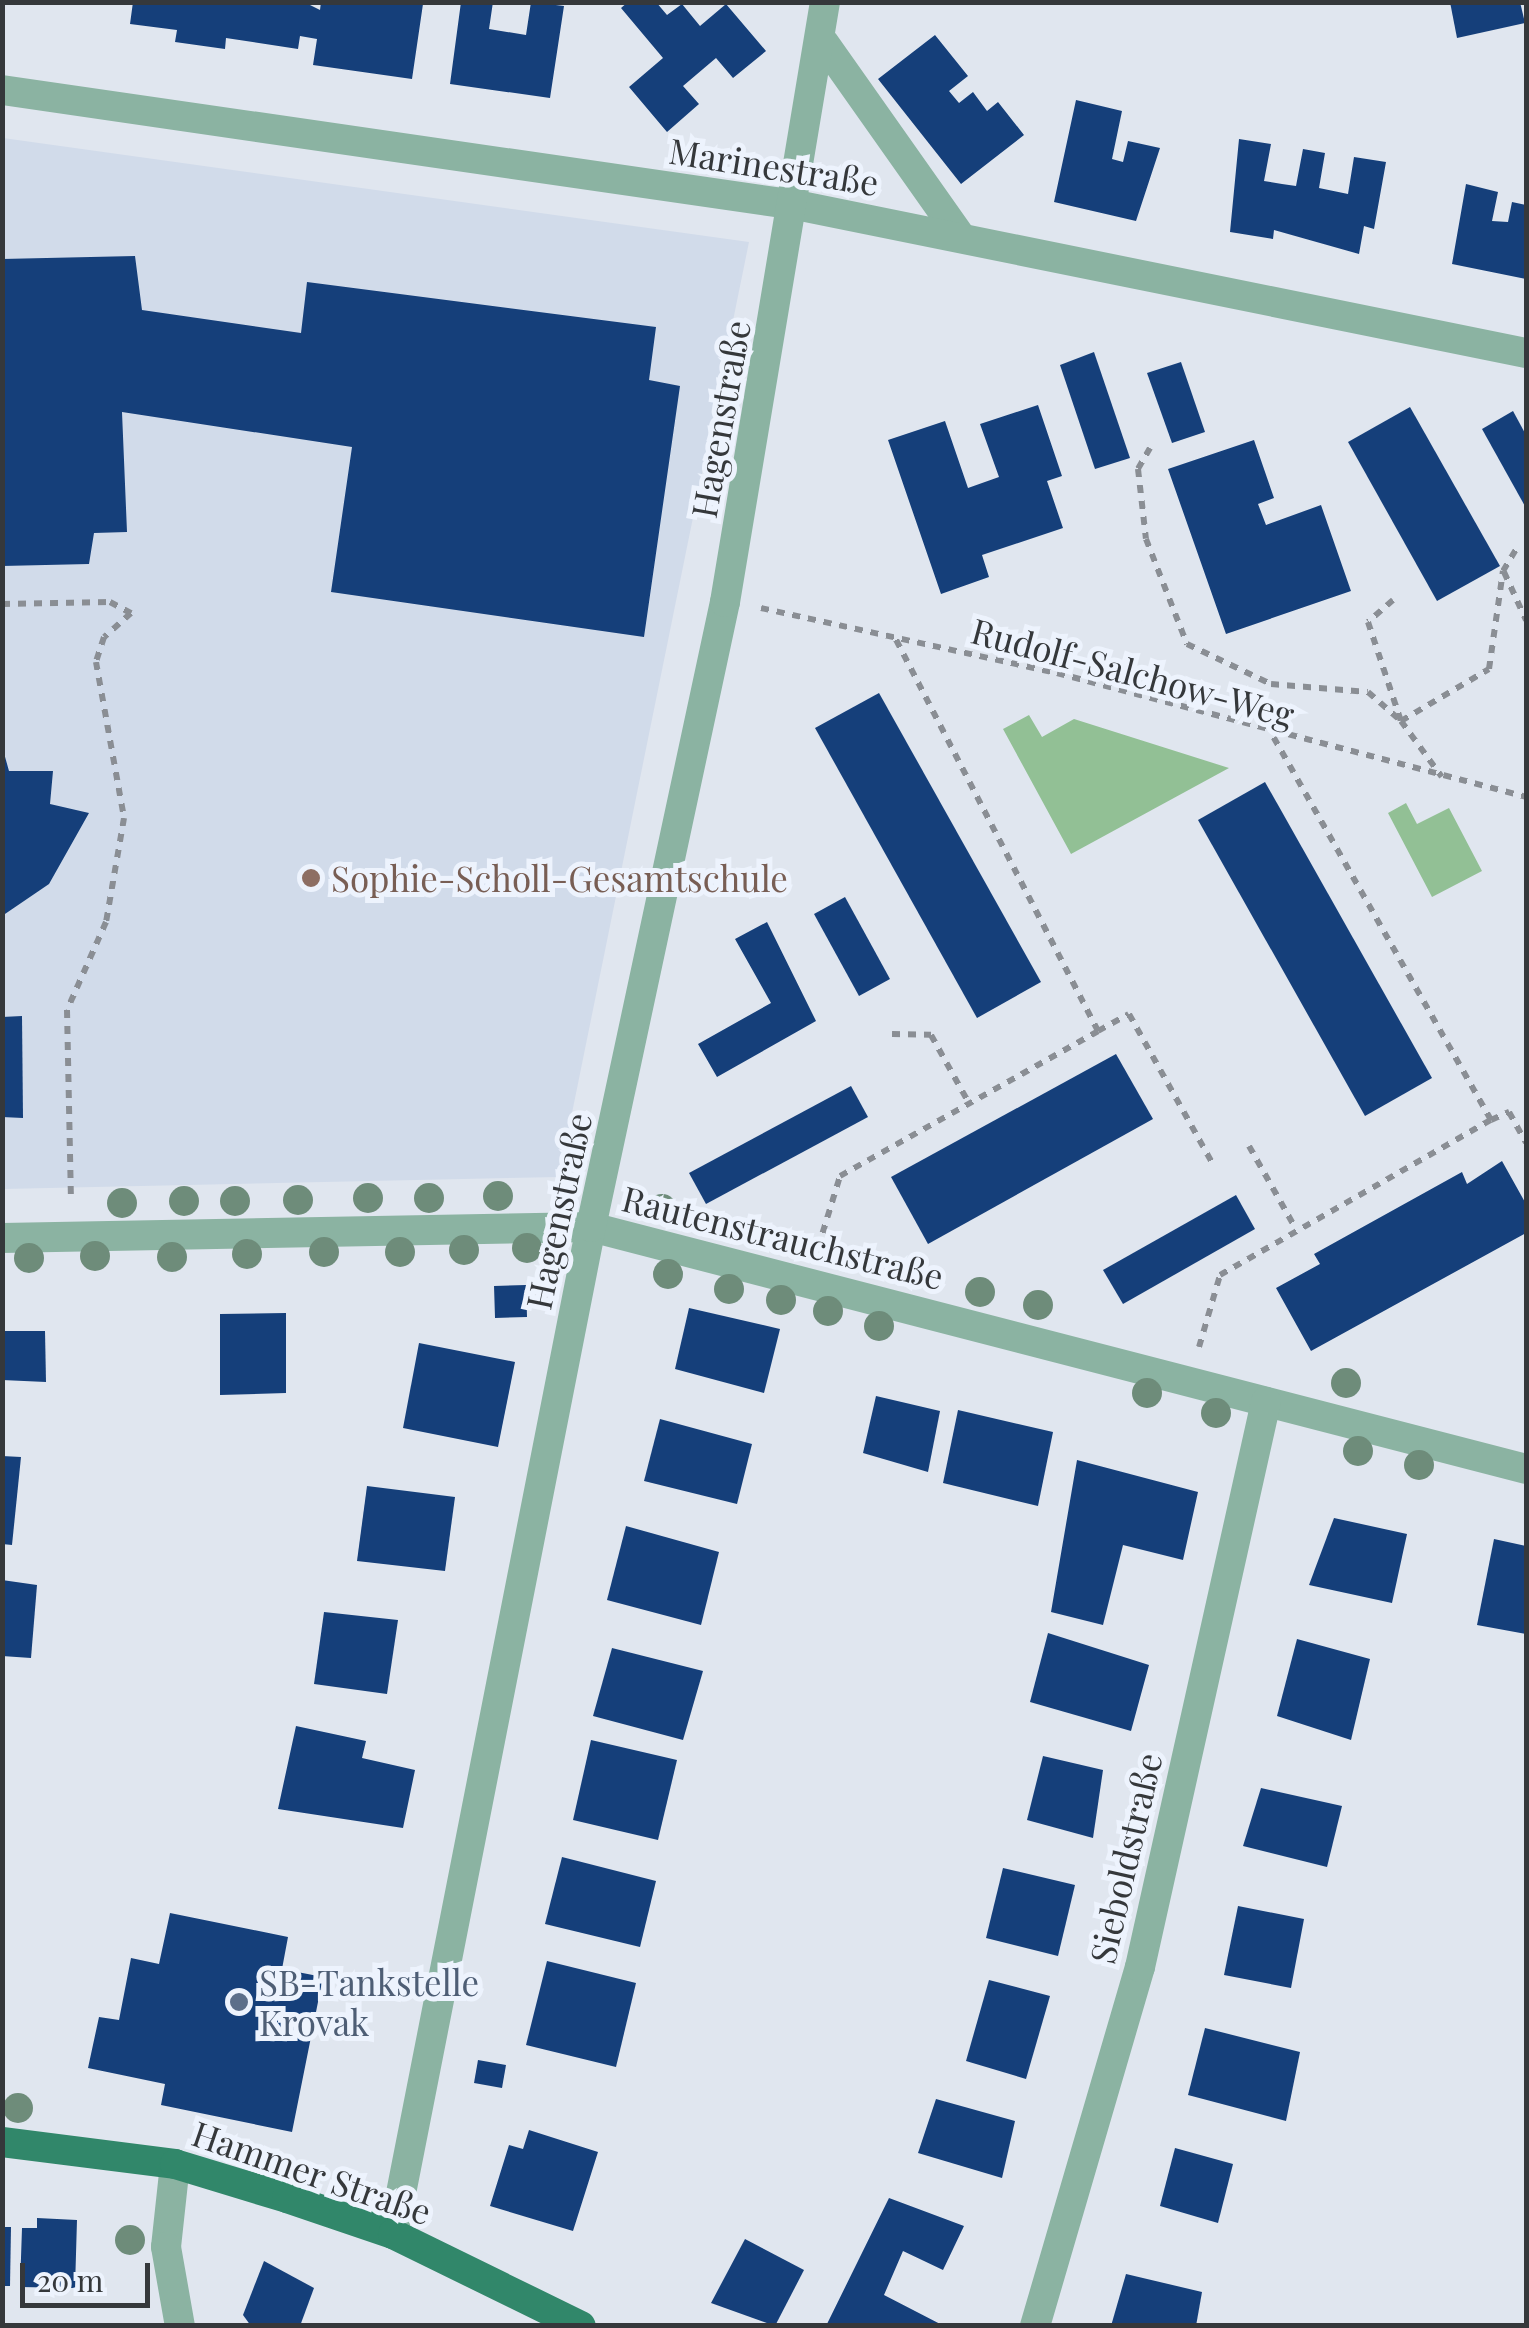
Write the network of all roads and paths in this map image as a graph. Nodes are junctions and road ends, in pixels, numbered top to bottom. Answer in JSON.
{"nodes":[{"id":1,"x":825,"y":2,"type":"edge"},
{"id":2,"x":824,"y":43,"type":"junction"},
{"id":3,"x":2,"y":90,"type":"edge"},
{"id":4,"x":796,"y":204,"type":"junction"},
{"id":5,"x":962,"y":236,"type":"junction"},
{"id":6,"x":1526,"y":352,"type":"edge"},
{"id":7,"x":1150,"y":448,"type":"dead end"},
{"id":8,"x":1516,"y":549,"type":"dead end"},
{"id":9,"x":1503,"y":571,"type":"junction"},
{"id":10,"x":1393,"y":600,"type":"dead end"},
{"id":11,"x":726,"y":602,"type":"junction"},
{"id":12,"x":2,"y":604,"type":"edge"},
{"id":13,"x":1526,"y":620,"type":"edge"},
{"id":14,"x":896,"y":638,"type":"junction"},
{"id":15,"x":1401,"y":721,"type":"junction"},
{"id":16,"x":1273,"y":736,"type":"junction"},
{"id":17,"x":1442,"y":777,"type":"junction"},
{"id":18,"x":1526,"y":796,"type":"edge"},
{"id":19,"x":1098,"y":1031,"type":"junction"},
{"id":20,"x":892,"y":1034,"type":"dead end"},
{"id":21,"x":970,"y":1105,"type":"junction"},
{"id":22,"x":1491,"y":1120,"type":"junction"},
{"id":23,"x":1526,"y":1143,"type":"edge"},
{"id":24,"x":1248,"y":1146,"type":"dead end"},
{"id":25,"x":1214,"y":1166,"type":"dead end"},
{"id":26,"x":591,"y":1228,"type":"junction"},
{"id":27,"x":1296,"y":1229,"type":"junction"},
{"id":28,"x":71,"y":1237,"type":"junction"},
{"id":29,"x":2,"y":1238,"type":"edge"},
{"id":30,"x":810,"y":1280,"type":"junction"},
{"id":31,"x":1188,"y":1382,"type":"junction"},
{"id":32,"x":1266,"y":1402,"type":"junction"},
{"id":33,"x":1526,"y":1469,"type":"edge"},
{"id":34,"x":2,"y":2142,"type":"edge"},
{"id":35,"x":175,"y":2164,"type":"junction"},
{"id":36,"x":393,"y":2234,"type":"junction"},
{"id":37,"x":180,"y":2326,"type":"edge"},
{"id":38,"x":581,"y":2326,"type":"edge"},
{"id":39,"x":1034,"y":2326,"type":"edge"}],
"edges":[{"from":1,"to":2,"type":"street","name":"Hagenstraße"},
{"from":2,"to":4,"type":"street","name":"Hagenstraße"},
{"from":2,"to":5,"type":"street"},
{"from":3,"to":4,"type":"street","name":"Marinestraße"},
{"from":4,"to":5,"type":"street","name":"Marinestraße"},
{"from":4,"to":11,"type":"street","name":"Hagenstraße"},
{"from":5,"to":6,"type":"street","name":"Marinestraße"},
{"from":7,"to":15,"type":"path"},
{"from":8,"to":9,"type":"path"},
{"from":9,"to":13,"type":"path"},
{"from":9,"to":15,"type":"path"},
{"from":10,"to":15,"type":"path"},
{"from":11,"to":14,"type":"path","name":"Rudolf-Salchow-Weg"},
{"from":11,"to":26,"type":"street","name":"Hagenstraße"},
{"from":12,"to":28,"type":"path"},
{"from":14,"to":16,"type":"path","name":"Rudolf-Salchow-Weg"},
{"from":14,"to":19,"type":"path"},
{"from":15,"to":17,"type":"path"},
{"from":16,"to":17,"type":"path","name":"Rudolf-Salchow-Weg"},
{"from":16,"to":22,"type":"path"},
{"from":17,"to":18,"type":"path","name":"Rudolf-Salchow-Weg"},
{"from":19,"to":21,"type":"path"},
{"from":19,"to":25,"type":"path"},
{"from":20,"to":21,"type":"path"},
{"from":21,"to":30,"type":"path"},
{"from":22,"to":23,"type":"path"},
{"from":22,"to":27,"type":"path"},
{"from":24,"to":27,"type":"path"},
{"from":26,"to":28,"type":"street","name":"Rautenstrauchstraße"},
{"from":26,"to":30,"type":"street","name":"Rautenstrauchstraße"},
{"from":26,"to":36,"type":"street","name":"Hagenstraße"},
{"from":27,"to":31,"type":"path"},
{"from":28,"to":29,"type":"street","name":"Rautenstrauchstraße"},
{"from":30,"to":31,"type":"street","name":"Rautenstrauchstraße"},
{"from":31,"to":32,"type":"street","name":"Rautenstrauchstraße"},
{"from":32,"to":33,"type":"street","name":"Rautenstrauchstraße"},
{"from":32,"to":39,"type":"street","name":"Sieboldstraße"},
{"from":34,"to":35,"type":"main road","name":"Hammer Straße"},
{"from":35,"to":36,"type":"main road","name":"Hammer Straße"},
{"from":35,"to":37,"type":"street"},
{"from":36,"to":38,"type":"main road","name":"Hammer Straße"}]}
